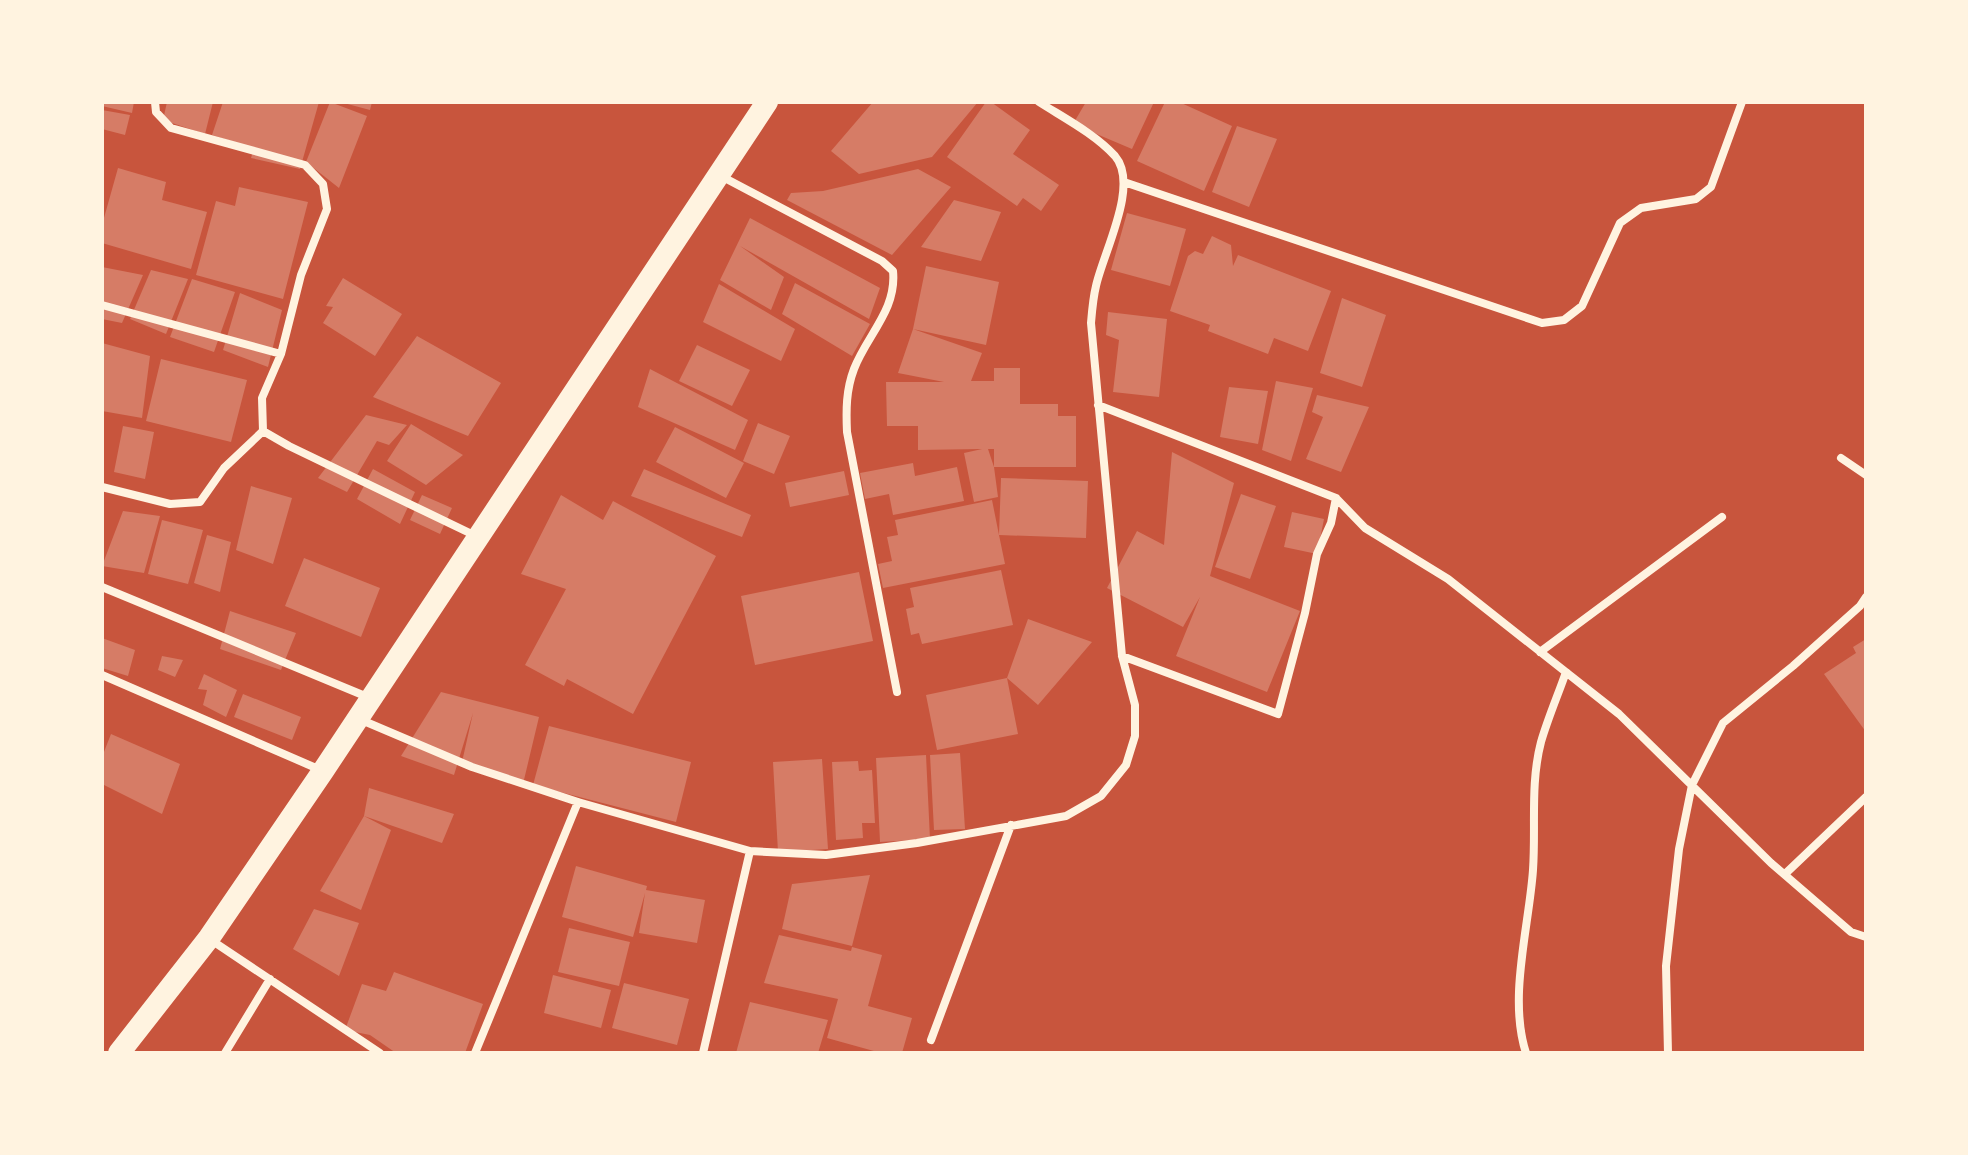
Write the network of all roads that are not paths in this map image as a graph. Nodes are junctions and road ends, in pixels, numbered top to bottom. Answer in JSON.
{"nodes":[{"id":1,"x":155,"y":102,"type":"edge"},
{"id":2,"x":767,"y":102,"type":"edge"},
{"id":3,"x":1039,"y":102,"type":"edge"},
{"id":4,"x":1742,"y":102,"type":"edge"},
{"id":5,"x":718,"y":175,"type":"junction"},
{"id":6,"x":1124,"y":182,"type":"junction"},
{"id":7,"x":102,"y":305,"type":"edge"},
{"id":8,"x":281,"y":354,"type":"junction"},
{"id":9,"x":1098,"y":405,"type":"junction"},
{"id":10,"x":263,"y":431,"type":"junction"},
{"id":11,"x":1841,"y":458,"type":"dead end"},
{"id":12,"x":1866,"y":475,"type":"edge"},
{"id":13,"x":102,"y":487,"type":"edge"},
{"id":14,"x":1336,"y":498,"type":"junction"},
{"id":15,"x":1722,"y":517,"type":"dead end"},
{"id":16,"x":479,"y":537,"type":"junction"},
{"id":17,"x":102,"y":587,"type":"edge"},
{"id":18,"x":1866,"y":597,"type":"edge"},
{"id":19,"x":1540,"y":652,"type":"junction"},
{"id":20,"x":1122,"y":656,"type":"junction"},
{"id":21,"x":1566,"y":672,"type":"junction"},
{"id":22,"x":102,"y":675,"type":"edge"},
{"id":23,"x":897,"y":692,"type":"dead end"},
{"id":24,"x":371,"y":698,"type":"junction"},
{"id":25,"x":358,"y":718,"type":"junction"},
{"id":26,"x":323,"y":771,"type":"junction"},
{"id":27,"x":1692,"y":785,"type":"junction"},
{"id":28,"x":1866,"y":797,"type":"edge"},
{"id":29,"x":578,"y":802,"type":"junction"},
{"id":30,"x":1011,"y":825,"type":"junction"},
{"id":31,"x":750,"y":851,"type":"junction"},
{"id":32,"x":1785,"y":874,"type":"junction"},
{"id":33,"x":1866,"y":937,"type":"edge"},
{"id":34,"x":209,"y":938,"type":"junction"},
{"id":35,"x":270,"y":979,"type":"junction"},
{"id":36,"x":931,"y":1040,"type":"dead end"},
{"id":37,"x":119,"y":1053,"type":"edge"},
{"id":38,"x":225,"y":1053,"type":"edge"},
{"id":39,"x":380,"y":1053,"type":"edge"},
{"id":40,"x":475,"y":1053,"type":"edge"},
{"id":41,"x":703,"y":1053,"type":"edge"},
{"id":42,"x":1526,"y":1053,"type":"edge"},
{"id":43,"x":1668,"y":1053,"type":"edge"}],
"edges":[{"from":1,"to":8,"type":"street"},
{"from":2,"to":5,"type":"highway"},
{"from":3,"to":6,"type":"street"},
{"from":4,"to":6,"type":"street"},
{"from":5,"to":16,"type":"highway"},
{"from":5,"to":23,"type":"street"},
{"from":6,"to":9,"type":"street"},
{"from":7,"to":8,"type":"street"},
{"from":8,"to":10,"type":"street"},
{"from":9,"to":14,"type":"street"},
{"from":9,"to":20,"type":"street"},
{"from":10,"to":13,"type":"street"},
{"from":10,"to":16,"type":"street"},
{"from":11,"to":12,"type":"street"},
{"from":14,"to":19,"type":"street"},
{"from":14,"to":20,"type":"street"},
{"from":15,"to":19,"type":"street"},
{"from":16,"to":24,"type":"highway"},
{"from":17,"to":24,"type":"street"},
{"from":18,"to":27,"type":"street"},
{"from":19,"to":21,"type":"street"},
{"from":20,"to":30,"type":"street"},
{"from":21,"to":27,"type":"street"},
{"from":21,"to":42,"type":"street"},
{"from":22,"to":26,"type":"street"},
{"from":24,"to":25,"type":"highway"},
{"from":25,"to":26,"type":"highway"},
{"from":25,"to":29,"type":"street"},
{"from":26,"to":34,"type":"highway"},
{"from":27,"to":32,"type":"street"},
{"from":27,"to":43,"type":"street"},
{"from":28,"to":32,"type":"street"},
{"from":29,"to":31,"type":"street"},
{"from":29,"to":40,"type":"street"},
{"from":30,"to":31,"type":"street"},
{"from":30,"to":36,"type":"street"},
{"from":31,"to":41,"type":"street"},
{"from":32,"to":33,"type":"street"},
{"from":34,"to":35,"type":"street"},
{"from":34,"to":37,"type":"highway"},
{"from":35,"to":38,"type":"street"},
{"from":35,"to":39,"type":"street"}]}
